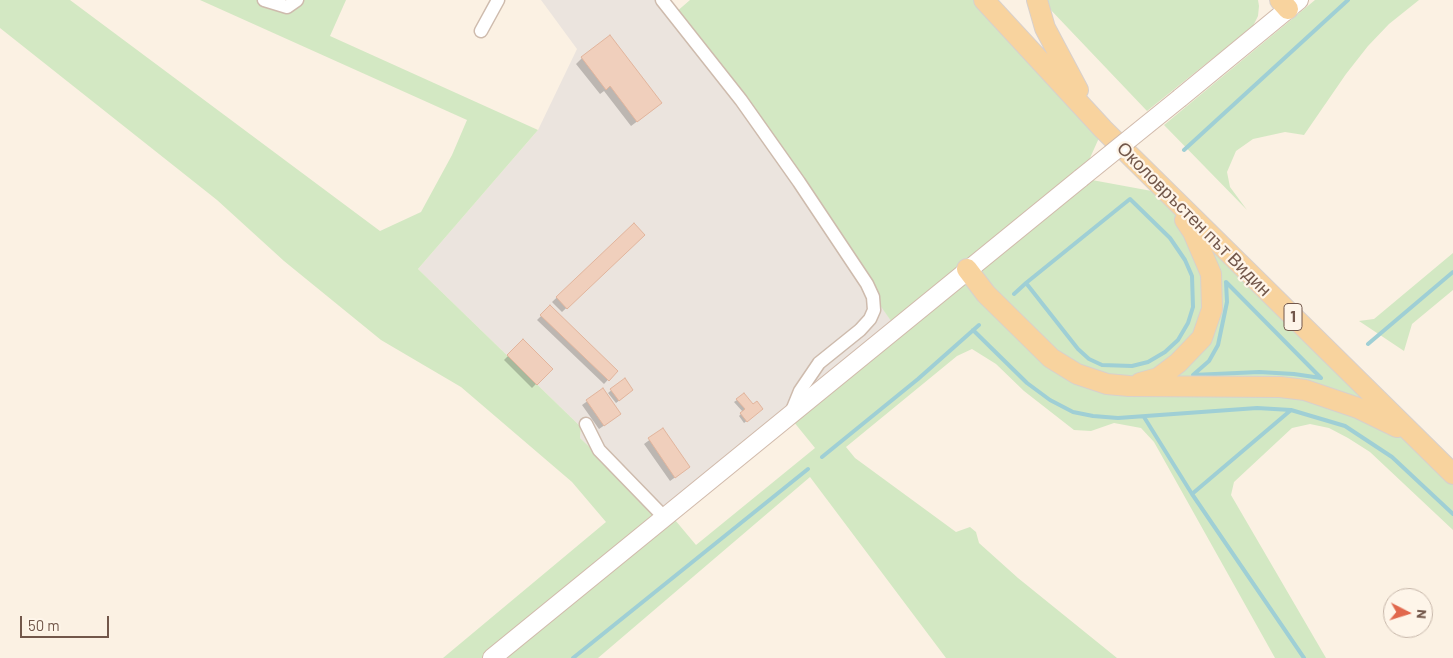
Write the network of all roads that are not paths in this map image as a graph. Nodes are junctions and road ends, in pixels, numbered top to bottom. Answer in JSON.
{"nodes":[{"id":1,"x":264,"y":0,"type":"edge"},
{"id":2,"x":297,"y":0,"type":"edge"},
{"id":3,"x":498,"y":0,"type":"edge"},
{"id":4,"x":662,"y":0,"type":"edge"},
{"id":5,"x":984,"y":0,"type":"edge"},
{"id":6,"x":1036,"y":0,"type":"edge"},
{"id":7,"x":1289,"y":3,"type":"edge"},
{"id":8,"x":481,"y":31,"type":"dead end"},
{"id":9,"x":1103,"y":129,"type":"junction"},
{"id":10,"x":1168,"y":194,"type":"junction"},
{"id":11,"x":967,"y":269,"type":"junction"},
{"id":12,"x":1129,"y":386,"type":"junction"},
{"id":13,"x":789,"y":416,"type":"junction"},
{"id":14,"x":586,"y":424,"type":"dead end"},
{"id":15,"x":1418,"y":439,"type":"junction"},
{"id":16,"x":1453,"y":474,"type":"edge"},
{"id":17,"x":665,"y":518,"type":"junction"},
{"id":18,"x":492,"y":658,"type":"edge"}],
"edges":[{"from":1,"to":2,"type":"street"},
{"from":3,"to":8,"type":"street"},
{"from":4,"to":13,"type":"street"},
{"from":5,"to":9,"type":"main road","name":"Околовръстен път Видин","number":"1"},
{"from":6,"to":9,"type":"main road"},
{"from":7,"to":11,"type":"main road","bridge":true},
{"from":9,"to":10,"type":"main road","name":"Околовръстен път Видин","number":"1"},
{"from":10,"to":12,"type":"main road"},
{"from":10,"to":15,"type":"main road","name":"Околовръстен път Видин","number":"1"},
{"from":11,"to":12,"type":"main road"},
{"from":11,"to":13,"type":"main road"},
{"from":12,"to":15,"type":"main road"},
{"from":13,"to":17,"type":"main road"},
{"from":14,"to":17,"type":"street"},
{"from":15,"to":16,"type":"main road","name":"Околовръстен път Видин","number":"1"},
{"from":17,"to":18,"type":"main road"}]}
